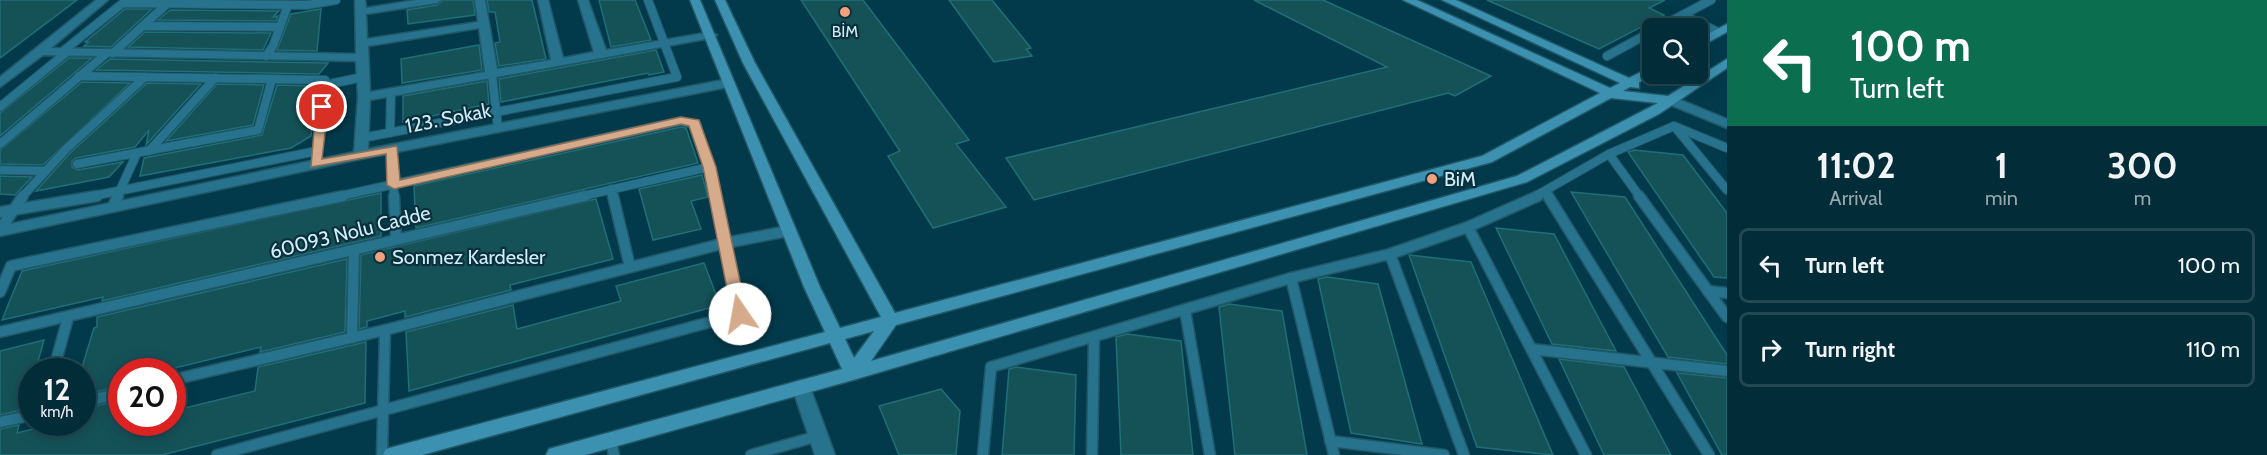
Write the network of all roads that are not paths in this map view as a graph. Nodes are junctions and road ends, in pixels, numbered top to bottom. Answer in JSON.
{"nodes":[{"id":1,"x":103,"y":0,"type":"edge"},
{"id":2,"x":336,"y":0,"type":"edge"},
{"id":3,"x":437,"y":0,"type":"edge"},
{"id":4,"x":480,"y":0,"type":"edge"},
{"id":5,"x":543,"y":0,"type":"edge"},
{"id":6,"x":583,"y":0,"type":"edge"},
{"id":7,"x":648,"y":0,"type":"edge"},
{"id":8,"x":695,"y":0,"type":"edge"},
{"id":9,"x":720,"y":0,"type":"edge"},
{"id":10,"x":1408,"y":0,"type":"edge"},
{"id":11,"x":1447,"y":0,"type":"edge"},
{"id":12,"x":1711,"y":0,"type":"edge"},
{"id":13,"x":167,"y":4,"type":"junction"},
{"id":14,"x":288,"y":5,"type":"junction"},
{"id":15,"x":360,"y":6,"type":"edge"},
{"id":16,"x":1683,"y":15,"type":"junction"},
{"id":17,"x":1677,"y":18,"type":"edge"},
{"id":18,"x":484,"y":24,"type":"junction"},
{"id":19,"x":143,"y":26,"type":"junction"},
{"id":20,"x":280,"y":27,"type":"junction"},
{"id":21,"x":1723,"y":30,"type":"edge"},
{"id":22,"x":711,"y":35,"type":"junction"},
{"id":23,"x":1642,"y":37,"type":"edge"},
{"id":24,"x":1708,"y":38,"type":"edge"},
{"id":25,"x":665,"y":43,"type":"junction"},
{"id":26,"x":362,"y":44,"type":"junction"},
{"id":27,"x":42,"y":51,"type":"junction"},
{"id":28,"x":65,"y":52,"type":"junction"},
{"id":29,"x":110,"y":52,"type":"junction"},
{"id":30,"x":601,"y":54,"type":"junction"},
{"id":31,"x":266,"y":56,"type":"junction"},
{"id":32,"x":1607,"y":56,"type":"dead end"},
{"id":33,"x":362,"y":58,"type":"junction"},
{"id":34,"x":558,"y":62,"type":"junction"},
{"id":35,"x":1727,"y":63,"type":"edge"},
{"id":36,"x":492,"y":74,"type":"junction"},
{"id":37,"x":79,"y":76,"type":"junction"},
{"id":38,"x":1642,"y":76,"type":"edge"},
{"id":39,"x":145,"y":77,"type":"junction"},
{"id":40,"x":363,"y":77,"type":"junction"},
{"id":41,"x":215,"y":78,"type":"junction"},
{"id":42,"x":272,"y":79,"type":"junction"},
{"id":43,"x":0,"y":83,"type":"edge"},
{"id":44,"x":728,"y":83,"type":"junction"},
{"id":45,"x":1630,"y":83,"type":"junction"},
{"id":46,"x":325,"y":85,"type":"junction"},
{"id":47,"x":391,"y":92,"type":"junction"},
{"id":48,"x":1612,"y":94,"type":"junction"},
{"id":49,"x":364,"y":97,"type":"junction"},
{"id":50,"x":1671,"y":100,"type":"junction"},
{"id":51,"x":0,"y":107,"type":"edge"},
{"id":52,"x":496,"y":113,"type":"junction"},
{"id":53,"x":1727,"y":124,"type":"edge"},
{"id":54,"x":1674,"y":126,"type":"junction"},
{"id":55,"x":498,"y":128,"type":"junction"},
{"id":56,"x":390,"y":133,"type":"junction"},
{"id":57,"x":362,"y":138,"type":"junction"},
{"id":58,"x":0,"y":144,"type":"edge"},
{"id":59,"x":1727,"y":148,"type":"edge"},
{"id":60,"x":392,"y":149,"type":"junction"},
{"id":61,"x":149,"y":151,"type":"junction"},
{"id":62,"x":137,"y":153,"type":"junction"},
{"id":63,"x":1609,"y":154,"type":"junction"},
{"id":64,"x":361,"y":155,"type":"junction"},
{"id":65,"x":316,"y":158,"type":"junction"},
{"id":66,"x":77,"y":164,"type":"dead end"},
{"id":67,"x":710,"y":167,"type":"junction"},
{"id":68,"x":0,"y":170,"type":"edge"},
{"id":69,"x":46,"y":171,"type":"junction"},
{"id":70,"x":394,"y":185,"type":"junction"},
{"id":71,"x":611,"y":189,"type":"junction"},
{"id":72,"x":1727,"y":190,"type":"edge"},
{"id":73,"x":120,"y":192,"type":"junction"},
{"id":74,"x":1546,"y":192,"type":"junction"},
{"id":75,"x":113,"y":206,"type":"junction"},
{"id":76,"x":4,"y":213,"type":"edge"},
{"id":77,"x":1468,"y":227,"type":"junction"},
{"id":78,"x":0,"y":230,"type":"edge"},
{"id":79,"x":788,"y":231,"type":"junction"},
{"id":80,"x":396,"y":239,"type":"junction"},
{"id":81,"x":725,"y":243,"type":"junction"},
{"id":82,"x":354,"y":250,"type":"junction"},
{"id":83,"x":1390,"y":254,"type":"junction"},
{"id":84,"x":630,"y":267,"type":"junction"},
{"id":85,"x":1291,"y":278,"type":"junction"},
{"id":86,"x":1708,"y":291,"type":"junction"},
{"id":87,"x":0,"y":292,"type":"edge"},
{"id":88,"x":1727,"y":293,"type":"edge"},
{"id":89,"x":1185,"y":310,"type":"junction"},
{"id":90,"x":1727,"y":317,"type":"edge"},
{"id":91,"x":68,"y":318,"type":"junction"},
{"id":92,"x":891,"y":320,"type":"junction"},
{"id":93,"x":385,"y":330,"type":"junction"},
{"id":94,"x":0,"y":332,"type":"edge"},
{"id":95,"x":834,"y":335,"type":"junction"},
{"id":96,"x":352,"y":337,"type":"junction"},
{"id":97,"x":1094,"y":337,"type":"junction"},
{"id":98,"x":1531,"y":349,"type":"junction"},
{"id":99,"x":57,"y":358,"type":"edge"},
{"id":100,"x":1651,"y":363,"type":"junction"},
{"id":101,"x":1727,"y":371,"type":"edge"},
{"id":102,"x":853,"y":373,"type":"junction"},
{"id":103,"x":186,"y":377,"type":"edge"},
{"id":104,"x":801,"y":387,"type":"junction"},
{"id":105,"x":383,"y":410,"type":"junction"},
{"id":106,"x":18,"y":418,"type":"edge"},
{"id":107,"x":0,"y":422,"type":"edge"},
{"id":108,"x":818,"y":436,"type":"junction"},
{"id":109,"x":1330,"y":441,"type":"junction"},
{"id":110,"x":613,"y":447,"type":"edge"},
{"id":111,"x":218,"y":455,"type":"edge"},
{"id":112,"x":382,"y":455,"type":"edge"},
{"id":113,"x":393,"y":455,"type":"edge"},
{"id":114,"x":556,"y":455,"type":"edge"},
{"id":115,"x":751,"y":455,"type":"edge"},
{"id":116,"x":825,"y":455,"type":"edge"},
{"id":117,"x":983,"y":455,"type":"edge"},
{"id":118,"x":1092,"y":455,"type":"edge"},
{"id":119,"x":1210,"y":455,"type":"edge"},
{"id":120,"x":1334,"y":455,"type":"edge"},
{"id":121,"x":1444,"y":455,"type":"edge"},
{"id":122,"x":1464,"y":455,"type":"edge"},
{"id":123,"x":1586,"y":455,"type":"edge"},
{"id":124,"x":1709,"y":455,"type":"edge"}],
"edges":[{"from":1,"to":27,"type":"street"},
{"from":2,"to":14,"type":"lane"},
{"from":3,"to":15,"type":"street"},
{"from":4,"to":18,"type":"street"},
{"from":5,"to":34,"type":"street"},
{"from":6,"to":30,"type":"street"},
{"from":7,"to":25,"type":"lane"},
{"from":8,"to":22,"type":"street"},
{"from":9,"to":92,"type":"street"},
{"from":10,"to":48,"type":"street"},
{"from":11,"to":45,"type":"street"},
{"from":12,"to":16,"type":"lane"},
{"from":13,"to":14,"type":"lane"},
{"from":13,"to":19,"type":"lane"},
{"from":13,"to":28,"type":"lane"},
{"from":14,"to":20,"type":"lane"},
{"from":15,"to":26,"type":"street"},
{"from":16,"to":17,"type":"lane"},
{"from":16,"to":21,"type":"lane"},
{"from":18,"to":26,"type":"street"},
{"from":18,"to":36,"type":"street"},
{"from":19,"to":20,"type":"lane"},
{"from":19,"to":29,"type":"lane"},
{"from":20,"to":31,"type":"lane"},
{"from":21,"to":24,"type":"street"},
{"from":22,"to":25,"type":"street"},
{"from":22,"to":44,"type":"street"},
{"from":23,"to":32,"type":"lane"},
{"from":25,"to":30,"type":"street"},
{"from":25,"to":52,"type":"lane"},
{"from":26,"to":33,"type":"street"},
{"from":27,"to":28,"type":"street"},
{"from":27,"to":43,"type":"street"},
{"from":28,"to":29,"type":"street"},
{"from":28,"to":51,"type":"lane"},
{"from":29,"to":31,"type":"street"},
{"from":29,"to":37,"type":"lane"},
{"from":30,"to":34,"type":"street"},
{"from":31,"to":33,"type":"street"},
{"from":33,"to":40,"type":"street"},
{"from":34,"to":36,"type":"street"},
{"from":35,"to":50,"type":"street"},
{"from":36,"to":47,"type":"street"},
{"from":36,"to":52,"type":"lane"},
{"from":37,"to":39,"type":"lane"},
{"from":37,"to":58,"type":"lane"},
{"from":38,"to":45,"type":"street"},
{"from":39,"to":41,"type":"lane"},
{"from":39,"to":69,"type":"lane"},
{"from":40,"to":46,"type":"lane"},
{"from":40,"to":49,"type":"street"},
{"from":41,"to":42,"type":"lane"},
{"from":41,"to":61,"type":"lane"},
{"from":42,"to":46,"type":"lane"},
{"from":42,"to":61,"type":"lane"},
{"from":44,"to":55,"type":"street","name":"123. Sokak"},
{"from":44,"to":79,"type":"street"},
{"from":45,"to":48,"type":"street"},
{"from":45,"to":50,"type":"street"},
{"from":46,"to":65,"type":"lane"},
{"from":47,"to":49,"type":"street"},
{"from":47,"to":56,"type":"lane"},
{"from":48,"to":50,"type":"street"},
{"from":48,"to":92,"type":"street"},
{"from":49,"to":57,"type":"street"},
{"from":50,"to":53,"type":"street"},
{"from":50,"to":102,"type":"street"},
{"from":52,"to":55,"type":"lane"},
{"from":52,"to":56,"type":"lane"},
{"from":54,"to":59,"type":"lane"},
{"from":54,"to":63,"type":"lane"},
{"from":54,"to":72,"type":"lane"},
{"from":55,"to":60,"type":"street","name":"123. Sokak"},
{"from":56,"to":57,"type":"lane"},
{"from":57,"to":64,"type":"street"},
{"from":60,"to":64,"type":"street","name":"123. Sokak"},
{"from":60,"to":70,"type":"lane"},
{"from":61,"to":62,"type":"lane"},
{"from":62,"to":66,"type":"lane"},
{"from":62,"to":73,"type":"lane"},
{"from":63,"to":74,"type":"lane"},
{"from":63,"to":86,"type":"lane"},
{"from":64,"to":65,"type":"street","name":"123. Sokak"},
{"from":65,"to":73,"type":"lane"},
{"from":65,"to":75,"type":"street","name":"123. Sokak"},
{"from":67,"to":70,"type":"lane"},
{"from":67,"to":71,"type":"lane","name":"60093 Nolu Cadde"},
{"from":67,"to":81,"type":"lane"},
{"from":68,"to":69,"type":"lane"},
{"from":69,"to":76,"type":"lane"},
{"from":70,"to":80,"type":"lane"},
{"from":70,"to":87,"type":"lane"},
{"from":71,"to":80,"type":"lane","name":"60093 Nolu Cadde"},
{"from":71,"to":84,"type":"lane"},
{"from":73,"to":75,"type":"lane"},
{"from":73,"to":76,"type":"lane"},
{"from":74,"to":77,"type":"lane"},
{"from":74,"to":100,"type":"lane"},
{"from":75,"to":78,"type":"street","name":"123. Sokak"},
{"from":76,"to":78,"type":"lane"},
{"from":77,"to":83,"type":"lane"},
{"from":77,"to":98,"type":"lane"},
{"from":79,"to":81,"type":"lane"},
{"from":79,"to":95,"type":"street"},
{"from":80,"to":82,"type":"lane","name":"60093 Nolu Cadde"},
{"from":81,"to":84,"type":"lane"},
{"from":81,"to":105,"type":"lane"},
{"from":82,"to":91,"type":"lane","name":"60093 Nolu Cadde"},
{"from":82,"to":96,"type":"lane"},
{"from":83,"to":85,"type":"lane"},
{"from":83,"to":122,"type":"lane"},
{"from":84,"to":93,"type":"lane"},
{"from":85,"to":89,"type":"lane"},
{"from":85,"to":109,"type":"lane"},
{"from":86,"to":88,"type":"lane"},
{"from":86,"to":90,"type":"lane"},
{"from":89,"to":97,"type":"lane"},
{"from":89,"to":119,"type":"lane"},
{"from":91,"to":94,"type":"lane","name":"60093 Nolu Cadde"},
{"from":91,"to":99,"type":"lane"},
{"from":92,"to":95,"type":"street"},
{"from":92,"to":102,"type":"street"},
{"from":93,"to":96,"type":"lane"},
{"from":93,"to":105,"type":"lane"},
{"from":95,"to":102,"type":"street"},
{"from":95,"to":113,"type":"street"},
{"from":96,"to":103,"type":"lane"},
{"from":97,"to":117,"type":"lane"},
{"from":97,"to":118,"type":"lane"},
{"from":98,"to":100,"type":"lane"},
{"from":98,"to":123,"type":"lane"},
{"from":100,"to":101,"type":"lane"},
{"from":100,"to":124,"type":"lane"},
{"from":102,"to":104,"type":"street"},
{"from":104,"to":108,"type":"street"},
{"from":104,"to":110,"type":"street"},
{"from":105,"to":111,"type":"lane"},
{"from":105,"to":112,"type":"lane"},
{"from":106,"to":107,"type":"lane"},
{"from":108,"to":115,"type":"lane"},
{"from":108,"to":116,"type":"street"},
{"from":109,"to":120,"type":"lane"},
{"from":109,"to":121,"type":"lane"},
{"from":110,"to":114,"type":"street"}]}
